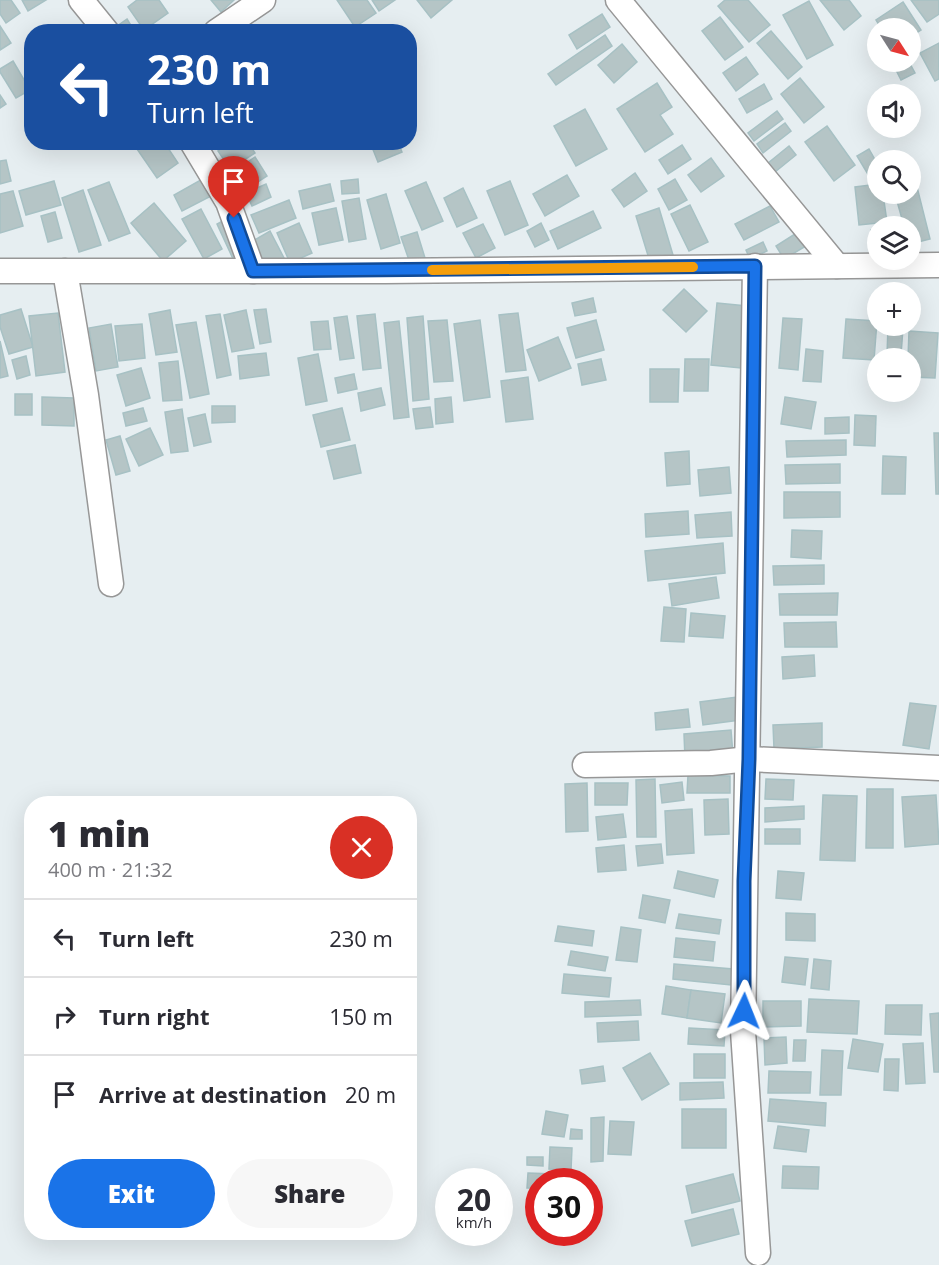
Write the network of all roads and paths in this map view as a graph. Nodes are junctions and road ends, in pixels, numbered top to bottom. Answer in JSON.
{"nodes":[{"id":1,"x":81,"y":0,"type":"edge"},
{"id":2,"x":263,"y":0,"type":"edge"},
{"id":3,"x":618,"y":0,"type":"edge"},
{"id":4,"x":100,"y":24,"type":"edge"},
{"id":5,"x":228,"y":24,"type":"edge"},
{"id":6,"x":197,"y":150,"type":"edge"},
{"id":7,"x":939,"y":265,"type":"edge"},
{"id":8,"x":755,"y":266,"type":"junction"},
{"id":9,"x":837,"y":266,"type":"junction"},
{"id":10,"x":0,"y":271,"type":"edge"},
{"id":11,"x":64,"y":271,"type":"junction"},
{"id":12,"x":253,"y":271,"type":"junction"},
{"id":13,"x":111,"y":584,"type":"dead end"},
{"id":14,"x":749,"y":759,"type":"junction"},
{"id":15,"x":585,"y":765,"type":"dead end"},
{"id":16,"x":939,"y":768,"type":"edge"},
{"id":17,"x":758,"y":1253,"type":"dead end"}],
"edges":[{"from":1,"to":4,"type":"street"},
{"from":2,"to":5,"type":"street"},
{"from":3,"to":9,"type":"street"},
{"from":6,"to":12,"type":"street"},
{"from":7,"to":9,"type":"street"},
{"from":8,"to":9,"type":"street"},
{"from":8,"to":12,"type":"street"},
{"from":8,"to":14,"type":"street"},
{"from":10,"to":11,"type":"street"},
{"from":11,"to":12,"type":"street"},
{"from":11,"to":13,"type":"street"},
{"from":14,"to":15,"type":"street"},
{"from":14,"to":16,"type":"street"},
{"from":14,"to":17,"type":"street"}]}
